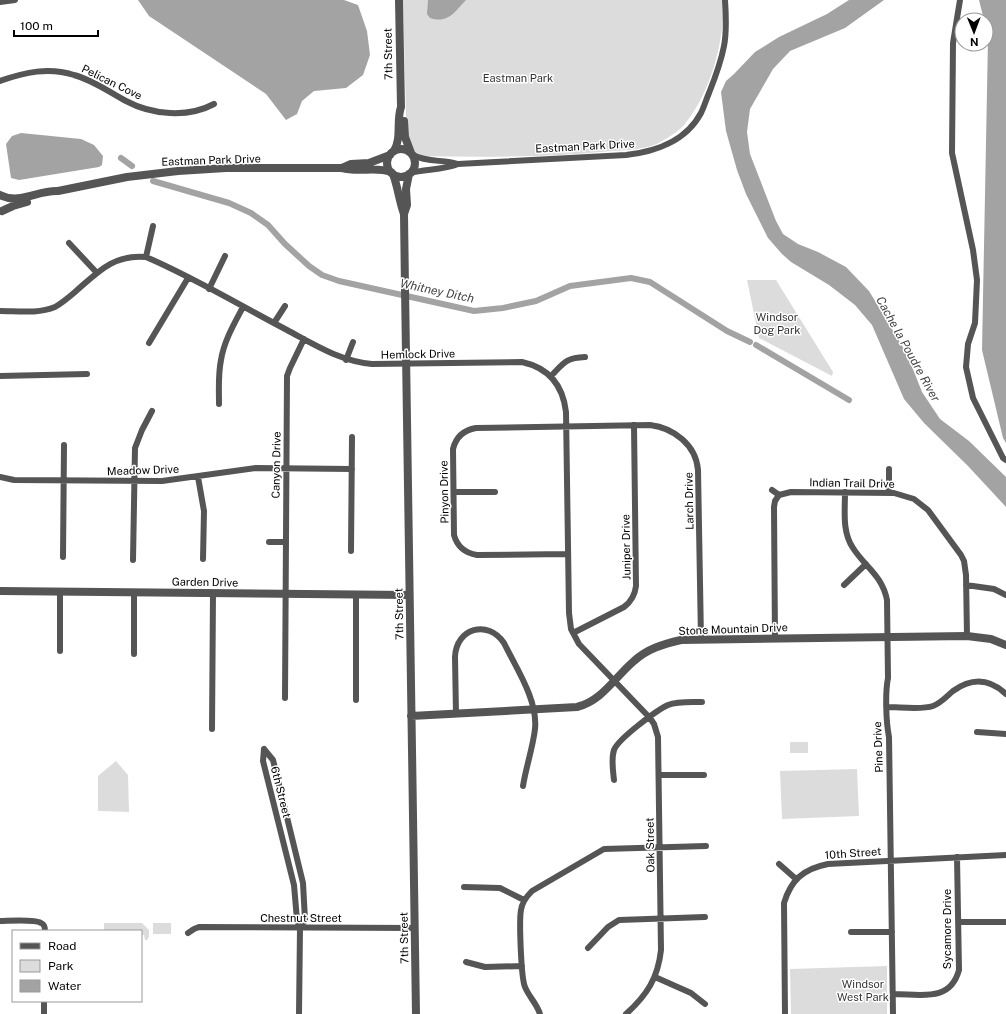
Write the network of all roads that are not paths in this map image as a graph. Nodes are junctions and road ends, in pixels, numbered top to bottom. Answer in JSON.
{"nodes":[{"id":1,"x":15,"y":0,"type":"edge"},
{"id":2,"x":399,"y":0,"type":"edge"},
{"id":3,"x":725,"y":0,"type":"edge"},
{"id":4,"x":960,"y":0,"type":"edge"},
{"id":5,"x":0,"y":2,"type":"edge"},
{"id":6,"x":0,"y":81,"type":"edge"},
{"id":7,"x":214,"y":104,"type":"dead end"},
{"id":8,"x":401,"y":107,"type":"junction"},
{"id":9,"x":392,"y":153,"type":"junction"},
{"id":10,"x":412,"y":154,"type":"junction"},
{"id":11,"x":458,"y":164,"type":"junction"},
{"id":12,"x":342,"y":168,"type":"junction"},
{"id":13,"x":392,"y":173,"type":"junction"},
{"id":14,"x":409,"y":174,"type":"junction"},
{"id":15,"x":58,"y":191,"type":"junction"},
{"id":16,"x":0,"y":195,"type":"edge"},
{"id":17,"x":1,"y":212,"type":"edge"},
{"id":18,"x":404,"y":214,"type":"junction"},
{"id":19,"x":153,"y":226,"type":"dead end"},
{"id":20,"x":69,"y":243,"type":"dead end"},
{"id":21,"x":225,"y":256,"type":"dead end"},
{"id":22,"x":146,"y":258,"type":"junction"},
{"id":23,"x":97,"y":273,"type":"junction"},
{"id":24,"x":188,"y":278,"type":"junction"},
{"id":25,"x":209,"y":289,"type":"junction"},
{"id":26,"x":285,"y":306,"type":"dead end"},
{"id":27,"x":243,"y":307,"type":"junction"},
{"id":28,"x":0,"y":311,"type":"edge"},
{"id":29,"x":274,"y":323,"type":"junction"},
{"id":30,"x":304,"y":339,"type":"junction"},
{"id":31,"x":353,"y":342,"type":"dead end"},
{"id":32,"x":149,"y":343,"type":"dead end"},
{"id":33,"x":585,"y":357,"type":"dead end"},
{"id":34,"x":346,"y":360,"type":"junction"},
{"id":35,"x":405,"y":364,"type":"junction"},
{"id":36,"x":87,"y":374,"type":"dead end"},
{"id":37,"x":0,"y":376,"type":"edge"},
{"id":38,"x":551,"y":376,"type":"junction"},
{"id":39,"x":219,"y":404,"type":"dead end"},
{"id":40,"x":152,"y":411,"type":"dead end"},
{"id":41,"x":634,"y":425,"type":"junction"},
{"id":42,"x":566,"y":427,"type":"junction"},
{"id":43,"x":352,"y":437,"type":"dead end"},
{"id":44,"x":64,"y":446,"type":"dead end"},
{"id":45,"x":1006,"y":460,"type":"edge"},
{"id":46,"x":286,"y":468,"type":"junction"},
{"id":47,"x":352,"y":469,"type":"junction"},
{"id":48,"x":890,"y":470,"type":"dead end"},
{"id":49,"x":198,"y":476,"type":"junction"},
{"id":50,"x":0,"y":478,"type":"edge"},
{"id":51,"x":64,"y":481,"type":"junction"},
{"id":52,"x":134,"y":482,"type":"junction"},
{"id":53,"x":772,"y":490,"type":"dead end"},
{"id":54,"x":454,"y":492,"type":"junction"},
{"id":55,"x":495,"y":492,"type":"dead end"},
{"id":56,"x":845,"y":492,"type":"junction"},
{"id":57,"x":889,"y":493,"type":"junction"},
{"id":58,"x":779,"y":495,"type":"junction"},
{"id":59,"x":269,"y":542,"type":"dead end"},
{"id":60,"x":285,"y":542,"type":"junction"},
{"id":61,"x":351,"y":551,"type":"dead end"},
{"id":62,"x":568,"y":554,"type":"junction"},
{"id":63,"x":63,"y":557,"type":"dead end"},
{"id":64,"x":203,"y":559,"type":"dead end"},
{"id":65,"x":133,"y":560,"type":"dead end"},
{"id":66,"x":866,"y":564,"type":"junction"},
{"id":67,"x":844,"y":585,"type":"dead end"},
{"id":68,"x":966,"y":585,"type":"junction"},
{"id":69,"x":0,"y":591,"type":"edge"},
{"id":70,"x":60,"y":591,"type":"junction"},
{"id":71,"x":134,"y":592,"type":"junction"},
{"id":72,"x":213,"y":593,"type":"junction"},
{"id":73,"x":285,"y":594,"type":"junction"},
{"id":74,"x":356,"y":595,"type":"junction"},
{"id":75,"x":410,"y":595,"type":"junction"},
{"id":76,"x":1006,"y":595,"type":"edge"},
{"id":77,"x":573,"y":632,"type":"junction"},
{"id":78,"x":888,"y":636,"type":"junction"},
{"id":79,"x":967,"y":636,"type":"junction"},
{"id":80,"x":775,"y":638,"type":"junction"},
{"id":81,"x":701,"y":639,"type":"junction"},
{"id":82,"x":1006,"y":645,"type":"edge"},
{"id":83,"x":60,"y":651,"type":"dead end"},
{"id":84,"x":134,"y":654,"type":"dead end"},
{"id":85,"x":614,"y":680,"type":"junction"},
{"id":86,"x":1006,"y":694,"type":"edge"},
{"id":87,"x":285,"y":698,"type":"dead end"},
{"id":88,"x":356,"y":700,"type":"dead end"},
{"id":89,"x":702,"y":702,"type":"dead end"},
{"id":90,"x":887,"y":707,"type":"junction"},
{"id":91,"x":534,"y":709,"type":"junction"},
{"id":92,"x":456,"y":714,"type":"junction"},
{"id":93,"x":411,"y":716,"type":"junction"},
{"id":94,"x":650,"y":718,"type":"junction"},
{"id":95,"x":212,"y":729,"type":"dead end"},
{"id":96,"x":977,"y":732,"type":"dead end"},
{"id":97,"x":1006,"y":734,"type":"edge"},
{"id":98,"x":704,"y":774,"type":"dead end"},
{"id":99,"x":659,"y":775,"type":"junction"},
{"id":100,"x":614,"y":780,"type":"dead end"},
{"id":101,"x":523,"y":786,"type":"dead end"},
{"id":102,"x":706,"y":846,"type":"dead end"},
{"id":103,"x":660,"y":847,"type":"junction"},
{"id":104,"x":1006,"y":855,"type":"edge"},
{"id":105,"x":957,"y":857,"type":"junction"},
{"id":106,"x":891,"y":861,"type":"junction"},
{"id":107,"x":779,"y":864,"type":"dead end"},
{"id":108,"x":796,"y":879,"type":"junction"},
{"id":109,"x":464,"y":887,"type":"dead end"},
{"id":110,"x":524,"y":900,"type":"junction"},
{"id":111,"x":706,"y":917,"type":"dead end"},
{"id":112,"x":661,"y":918,"type":"junction"},
{"id":113,"x":0,"y":921,"type":"edge"},
{"id":114,"x":958,"y":922,"type":"junction"},
{"id":115,"x":1006,"y":922,"type":"edge"},
{"id":116,"x":300,"y":928,"type":"junction"},
{"id":117,"x":414,"y":928,"type":"junction"},
{"id":118,"x":46,"y":930,"type":"edge"},
{"id":119,"x":851,"y":932,"type":"dead end"},
{"id":120,"x":892,"y":932,"type":"junction"},
{"id":121,"x":188,"y":933,"type":"dead end"},
{"id":122,"x":588,"y":948,"type":"dead end"},
{"id":123,"x":466,"y":962,"type":"dead end"},
{"id":124,"x":522,"y":966,"type":"junction"},
{"id":125,"x":655,"y":977,"type":"junction"},
{"id":126,"x":893,"y":994,"type":"junction"},
{"id":127,"x":44,"y":1002,"type":"edge"},
{"id":128,"x":706,"y":1004,"type":"dead end"},
{"id":129,"x":44,"y":1014,"type":"edge"},
{"id":130,"x":299,"y":1014,"type":"edge"},
{"id":131,"x":416,"y":1014,"type":"edge"},
{"id":132,"x":540,"y":1014,"type":"edge"},
{"id":133,"x":626,"y":1014,"type":"edge"},
{"id":134,"x":785,"y":1014,"type":"edge"},
{"id":135,"x":893,"y":1014,"type":"edge"}],
"edges":[{"from":1,"to":5,"type":"street"},
{"from":2,"to":8,"type":"street","name":"7th Street"},
{"from":3,"to":11,"type":"street","name":"Eastman Park Drive"},
{"from":4,"to":45,"type":"street"},
{"from":6,"to":7,"type":"street","name":"Pelican Cove"},
{"from":8,"to":9,"type":"street","name":"7th Street"},
{"from":8,"to":10,"type":"street","name":"7th Street"},
{"from":9,"to":10,"type":"street"},
{"from":9,"to":12,"type":"street","name":"Eastman Park Drive"},
{"from":9,"to":13,"type":"street"},
{"from":10,"to":11,"type":"street","name":"Eastman Park Drive"},
{"from":10,"to":14,"type":"street"},
{"from":11,"to":14,"type":"street","name":"Eastman Park Drive"},
{"from":12,"to":13,"type":"street","name":"Eastman Park Drive"},
{"from":12,"to":15,"type":"street","name":"Eastman Park Drive"},
{"from":13,"to":14,"type":"street"},
{"from":13,"to":18,"type":"street","name":"7th Street"},
{"from":14,"to":18,"type":"street","name":"7th Street"},
{"from":15,"to":16,"type":"street","name":"Eastman Park Drive"},
{"from":15,"to":17,"type":"street","name":"Eastman Park Drive"},
{"from":16,"to":17,"type":"street"},
{"from":18,"to":35,"type":"street","name":"7th Street"},
{"from":19,"to":22,"type":"street"},
{"from":20,"to":23,"type":"street"},
{"from":21,"to":25,"type":"street"},
{"from":22,"to":23,"type":"street","name":"Hemlock Drive"},
{"from":22,"to":24,"type":"street","name":"Hemlock Drive"},
{"from":23,"to":28,"type":"street","name":"Hemlock Drive"},
{"from":24,"to":25,"type":"street","name":"Hemlock Drive"},
{"from":24,"to":32,"type":"street"},
{"from":25,"to":27,"type":"street","name":"Hemlock Drive"},
{"from":26,"to":29,"type":"street"},
{"from":27,"to":29,"type":"street","name":"Hemlock Drive"},
{"from":27,"to":39,"type":"street"},
{"from":29,"to":30,"type":"street","name":"Hemlock Drive"},
{"from":30,"to":34,"type":"street","name":"Hemlock Drive"},
{"from":30,"to":46,"type":"street","name":"Canyon Drive"},
{"from":31,"to":34,"type":"street"},
{"from":33,"to":38,"type":"street"},
{"from":34,"to":35,"type":"street","name":"Hemlock Drive"},
{"from":35,"to":38,"type":"street","name":"Hemlock Drive"},
{"from":35,"to":75,"type":"street","name":"7th Street"},
{"from":36,"to":37,"type":"street"},
{"from":38,"to":42,"type":"street","name":"Hemlock Drive"},
{"from":40,"to":52,"type":"street"},
{"from":41,"to":42,"type":"street","name":"Larch Drive"},
{"from":41,"to":77,"type":"street","name":"Juniper Drive"},
{"from":41,"to":81,"type":"street","name":"Larch Drive"},
{"from":42,"to":54,"type":"street","name":"Pinyon Drive"},
{"from":42,"to":62,"type":"street","name":"Hemlock Drive"},
{"from":43,"to":47,"type":"street"},
{"from":44,"to":51,"type":"street"},
{"from":46,"to":47,"type":"street","name":"Meadow Drive"},
{"from":46,"to":49,"type":"street","name":"Meadow Drive"},
{"from":46,"to":60,"type":"street","name":"Canyon Drive"},
{"from":47,"to":61,"type":"street"},
{"from":48,"to":57,"type":"street"},
{"from":49,"to":52,"type":"street","name":"Meadow Drive"},
{"from":49,"to":64,"type":"street"},
{"from":50,"to":51,"type":"street","name":"Meadow Drive"},
{"from":51,"to":52,"type":"street","name":"Meadow Drive"},
{"from":51,"to":63,"type":"street"},
{"from":52,"to":65,"type":"street"},
{"from":53,"to":58,"type":"street"},
{"from":54,"to":55,"type":"street"},
{"from":54,"to":62,"type":"street","name":"Pinyon Drive"},
{"from":56,"to":57,"type":"street","name":"Indian Trail Drive"},
{"from":56,"to":58,"type":"street","name":"Indian Trail Drive"},
{"from":56,"to":66,"type":"street","name":"Pine Drive"},
{"from":57,"to":68,"type":"street","name":"Indian Trail Drive"},
{"from":58,"to":80,"type":"street"},
{"from":59,"to":60,"type":"street"},
{"from":60,"to":73,"type":"street","name":"Canyon Drive"},
{"from":62,"to":77,"type":"street","name":"Hemlock Drive"},
{"from":66,"to":67,"type":"street"},
{"from":66,"to":78,"type":"street","name":"Pine Drive"},
{"from":68,"to":76,"type":"street"},
{"from":68,"to":79,"type":"street","name":"Indian Trail Drive"},
{"from":69,"to":70,"type":"street","name":"Garden Drive"},
{"from":70,"to":71,"type":"street","name":"Garden Drive"},
{"from":70,"to":83,"type":"street"},
{"from":71,"to":72,"type":"street","name":"Garden Drive"},
{"from":71,"to":84,"type":"street"},
{"from":72,"to":73,"type":"street","name":"Garden Drive"},
{"from":72,"to":95,"type":"street"},
{"from":73,"to":74,"type":"street","name":"Garden Drive"},
{"from":73,"to":87,"type":"street","name":"Canyon Drive"},
{"from":74,"to":75,"type":"street","name":"Garden Drive"},
{"from":74,"to":88,"type":"street"},
{"from":75,"to":93,"type":"street","name":"7th Street"},
{"from":77,"to":85,"type":"street","name":"Hemlock Drive"},
{"from":78,"to":79,"type":"street","name":"Stone Mountain Drive"},
{"from":78,"to":80,"type":"street","name":"Stone Mountain Drive"},
{"from":78,"to":90,"type":"street","name":"Pine Drive"},
{"from":79,"to":82,"type":"street","name":"Stone Mountain Drive"},
{"from":80,"to":81,"type":"street","name":"Stone Mountain Drive"},
{"from":81,"to":85,"type":"street","name":"Stone Mountain Drive"},
{"from":85,"to":91,"type":"street","name":"Stone Mountain Drive"},
{"from":85,"to":94,"type":"street","name":"Oak Street"},
{"from":86,"to":90,"type":"street"},
{"from":89,"to":94,"type":"street"},
{"from":90,"to":106,"type":"street","name":"Pine Drive"},
{"from":91,"to":92,"type":"street","name":"Stone Mountain Drive"},
{"from":91,"to":92,"type":"street"},
{"from":91,"to":101,"type":"street"},
{"from":92,"to":93,"type":"street","name":"Stone Mountain Drive"},
{"from":93,"to":117,"type":"street","name":"7th Street"},
{"from":94,"to":99,"type":"street","name":"Oak Street"},
{"from":94,"to":100,"type":"street"},
{"from":96,"to":97,"type":"street"},
{"from":98,"to":99,"type":"street"},
{"from":99,"to":103,"type":"street","name":"Oak Street"},
{"from":102,"to":103,"type":"street"},
{"from":103,"to":110,"type":"street"},
{"from":103,"to":112,"type":"street","name":"Oak Street"},
{"from":104,"to":105,"type":"street","name":"10th Street"},
{"from":105,"to":106,"type":"street","name":"10th Street"},
{"from":105,"to":114,"type":"street","name":"Sycamore Drive"},
{"from":106,"to":108,"type":"street","name":"10th Street"},
{"from":106,"to":120,"type":"street","name":"Pine Drive"},
{"from":107,"to":108,"type":"street"},
{"from":108,"to":134,"type":"street","name":"10th Street"},
{"from":109,"to":110,"type":"street"},
{"from":110,"to":124,"type":"street"},
{"from":111,"to":112,"type":"street"},
{"from":112,"to":122,"type":"street"},
{"from":112,"to":125,"type":"street","name":"Oak Street"},
{"from":113,"to":118,"type":"street"},
{"from":114,"to":115,"type":"street"},
{"from":114,"to":126,"type":"street","name":"Sycamore Drive"},
{"from":116,"to":116,"type":"street","name":"6th Street"},
{"from":116,"to":117,"type":"street","name":"Chestnut Street"},
{"from":116,"to":121,"type":"street","name":"Chestnut Street"},
{"from":116,"to":130,"type":"street","name":"6th Street"},
{"from":117,"to":131,"type":"street","name":"7th Street"},
{"from":119,"to":120,"type":"street"},
{"from":120,"to":126,"type":"street","name":"Pine Drive"},
{"from":123,"to":124,"type":"street"},
{"from":124,"to":132,"type":"street"},
{"from":125,"to":128,"type":"street"},
{"from":125,"to":133,"type":"street","name":"Oak Street"},
{"from":126,"to":135,"type":"street","name":"Pine Drive"},
{"from":127,"to":129,"type":"street"}]}
